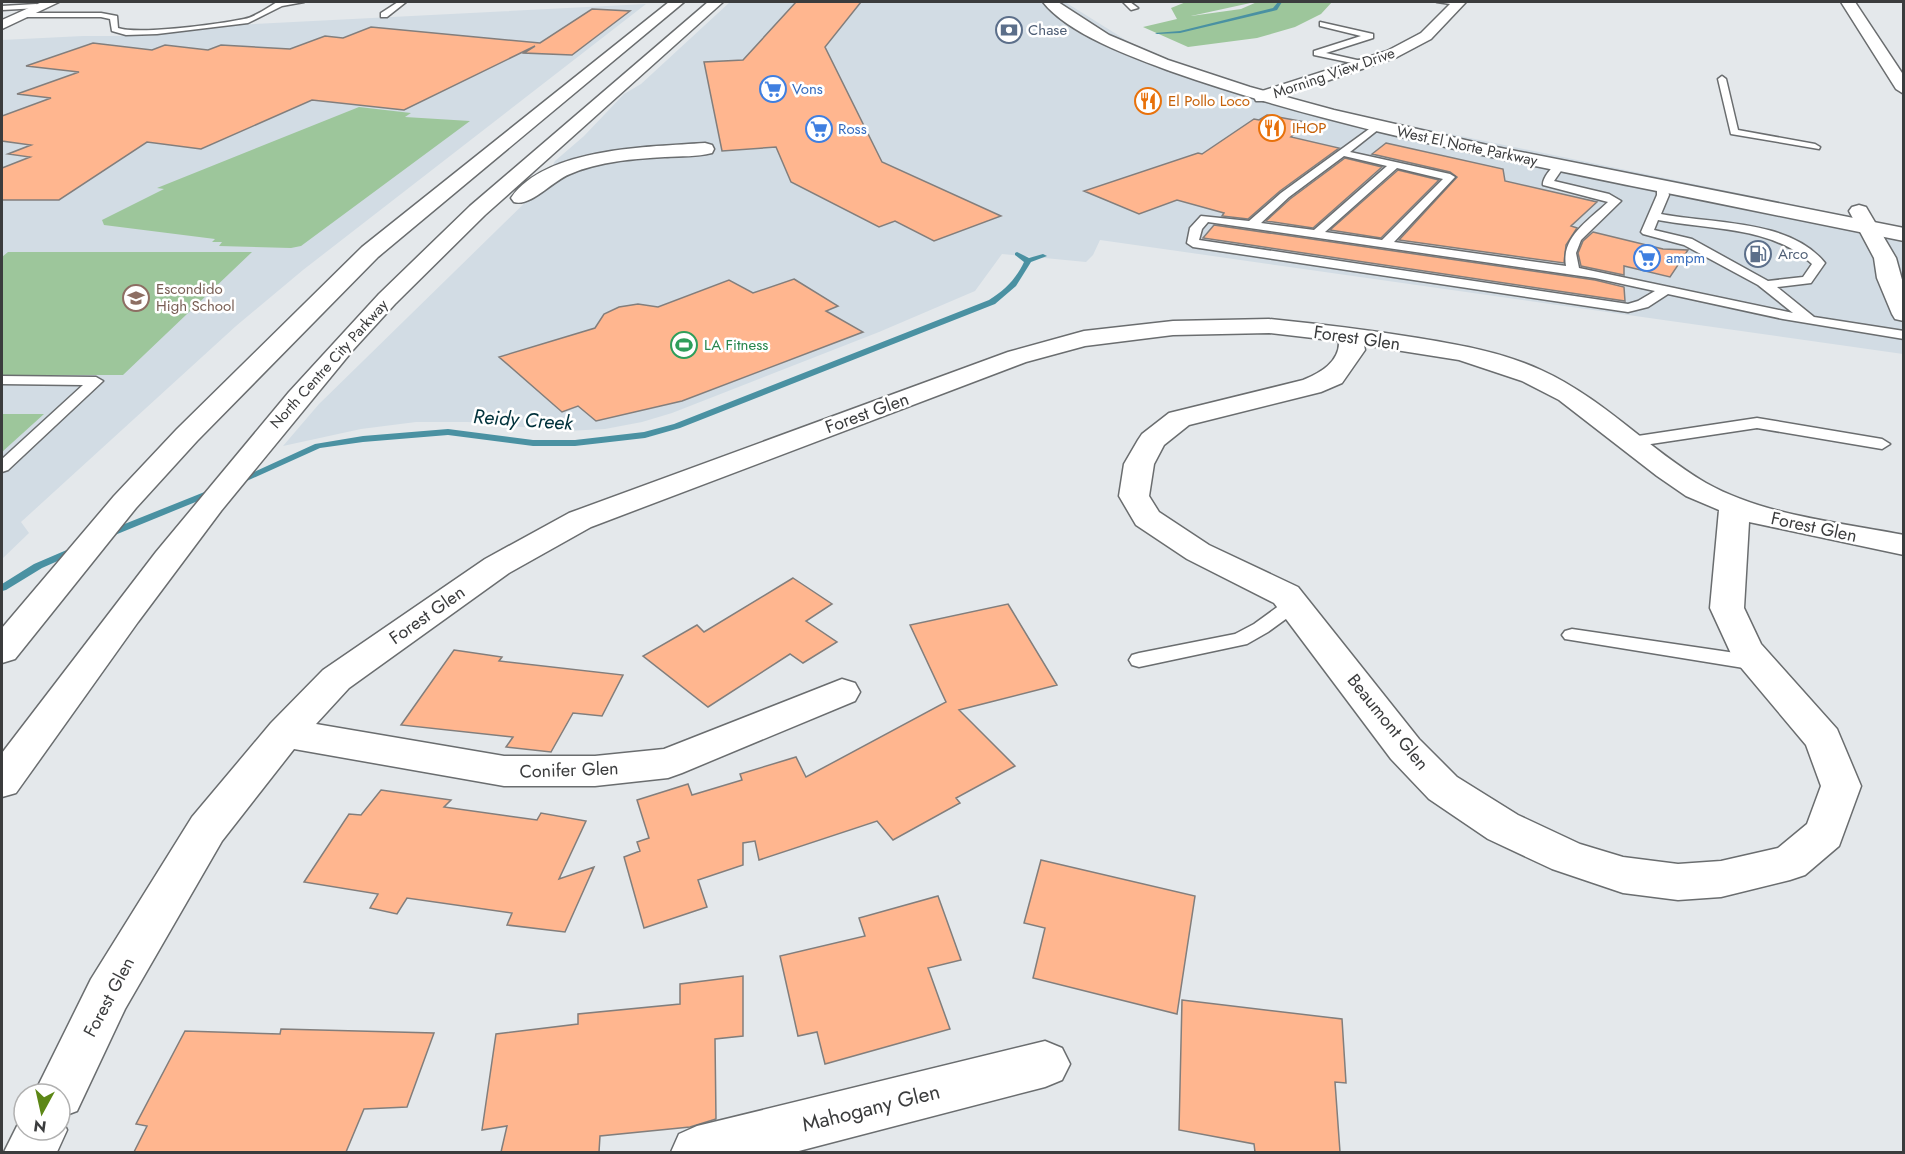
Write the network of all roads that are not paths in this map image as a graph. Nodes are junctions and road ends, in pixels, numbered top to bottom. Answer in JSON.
{"nodes":[{"id":1,"x":300,"y":2,"type":"edge"},
{"id":2,"x":402,"y":2,"type":"edge"},
{"id":3,"x":677,"y":2,"type":"edge"},
{"id":4,"x":716,"y":2,"type":"edge"},
{"id":5,"x":1050,"y":2,"type":"edge"},
{"id":6,"x":1126,"y":2,"type":"edge"},
{"id":7,"x":1452,"y":2,"type":"edge"},
{"id":8,"x":1848,"y":2,"type":"edge"},
{"id":9,"x":48,"y":3,"type":"edge"},
{"id":10,"x":2,"y":8,"type":"edge"},
{"id":11,"x":1134,"y":8,"type":"dead end"},
{"id":12,"x":22,"y":15,"type":"junction"},
{"id":13,"x":384,"y":15,"type":"dead end"},
{"id":14,"x":1323,"y":24,"type":"dead end"},
{"id":15,"x":2,"y":25,"type":"edge"},
{"id":16,"x":1160,"y":46,"type":"dead end"},
{"id":17,"x":1363,"y":64,"type":"junction"},
{"id":18,"x":1896,"y":65,"type":"edge"},
{"id":19,"x":1722,"y":79,"type":"dead end"},
{"id":20,"x":1904,"y":89,"type":"edge"},
{"id":21,"x":1288,"y":90,"type":"junction"},
{"id":22,"x":607,"y":96,"type":"junction"},
{"id":23,"x":1262,"y":97,"type":"junction"},
{"id":24,"x":1376,"y":127,"type":"junction"},
{"id":25,"x":1815,"y":147,"type":"dead end"},
{"id":26,"x":1342,"y":153,"type":"junction"},
{"id":27,"x":1394,"y":165,"type":"junction"},
{"id":28,"x":1560,"y":165,"type":"junction"},
{"id":29,"x":1662,"y":186,"type":"junction"},
{"id":30,"x":506,"y":213,"type":"dead end"},
{"id":31,"x":1653,"y":216,"type":"junction"},
{"id":32,"x":1862,"y":219,"type":"junction"},
{"id":33,"x":1904,"y":220,"type":"edge"},
{"id":34,"x":1251,"y":225,"type":"junction"},
{"id":35,"x":1316,"y":234,"type":"junction"},
{"id":36,"x":1904,"y":235,"type":"edge"},
{"id":37,"x":1385,"y":244,"type":"junction"},
{"id":38,"x":1573,"y":271,"type":"junction"},
{"id":39,"x":439,"y":276,"type":"dead end"},
{"id":40,"x":1766,"y":285,"type":"junction"},
{"id":41,"x":1666,"y":290,"type":"junction"},
{"id":42,"x":1902,"y":308,"type":"edge"},
{"id":43,"x":1810,"y":320,"type":"junction"},
{"id":44,"x":1351,"y":335,"type":"junction"},
{"id":45,"x":1904,"y":335,"type":"edge"},
{"id":46,"x":345,"y":344,"type":"junction"},
{"id":47,"x":2,"y":380,"type":"edge"},
{"id":48,"x":1631,"y":442,"type":"junction"},
{"id":49,"x":1882,"y":444,"type":"dead end"},
{"id":50,"x":2,"y":467,"type":"edge"},
{"id":51,"x":1735,"y":507,"type":"junction"},
{"id":52,"x":1904,"y":545,"type":"edge"},
{"id":53,"x":1294,"y":604,"type":"junction"},
{"id":54,"x":1572,"y":635,"type":"dead end"},
{"id":55,"x":2,"y":651,"type":"edge"},
{"id":56,"x":1139,"y":660,"type":"dead end"},
{"id":57,"x":1758,"y":663,"type":"junction"},
{"id":58,"x":842,"y":692,"type":"dead end"},
{"id":59,"x":285,"y":734,"type":"junction"},
{"id":60,"x":2,"y":782,"type":"edge"},
{"id":61,"x":1045,"y":1064,"type":"dead end"},
{"id":62,"x":65,"y":1082,"type":"edge"},
{"id":63,"x":697,"y":1152,"type":"edge"}],
"edges":[{"from":1,"to":12,"type":"lane"},
{"from":2,"to":13,"type":"lane"},
{"from":3,"to":55,"type":"main road"},
{"from":4,"to":22,"type":"main road","name":"North Centre City Parkway"},
{"from":5,"to":23,"type":"main road","name":"West El Norte Parkway"},
{"from":6,"to":11,"type":"lane"},
{"from":7,"to":17,"type":"main road","name":"Morning View Drive"},
{"from":8,"to":18,"type":"main road"},
{"from":9,"to":10,"type":"lane"},
{"from":9,"to":12,"type":"main road"},
{"from":12,"to":15,"type":"main road"},
{"from":14,"to":17,"type":"lane"},
{"from":16,"to":21,"type":"main road","name":"West El Norte Parkway"},
{"from":17,"to":21,"type":"main road","name":"Morning View Drive"},
{"from":18,"to":20,"type":"main road"},
{"from":19,"to":25,"type":"lane"},
{"from":21,"to":23,"type":"main road","name":"Morning View Drive"},
{"from":21,"to":32,"type":"main road","name":"West El Norte Parkway"},
{"from":22,"to":30,"type":"main road"},
{"from":22,"to":46,"type":"main road","name":"North Centre City Parkway"},
{"from":23,"to":24,"type":"main road","name":"West El Norte Parkway"},
{"from":24,"to":26,"type":"lane"},
{"from":24,"to":28,"type":"main road","name":"West El Norte Parkway"},
{"from":26,"to":27,"type":"lane"},
{"from":26,"to":34,"type":"lane"},
{"from":27,"to":35,"type":"lane"},
{"from":27,"to":37,"type":"lane"},
{"from":28,"to":29,"type":"main road","name":"West El Norte Parkway"},
{"from":28,"to":38,"type":"lane"},
{"from":29,"to":31,"type":"lane"},
{"from":29,"to":32,"type":"main road","name":"West El Norte Parkway"},
{"from":31,"to":40,"type":"lane"},
{"from":31,"to":40,"type":"lane"},
{"from":32,"to":33,"type":"main road","name":"West El Norte Parkway"},
{"from":32,"to":36,"type":"main road","name":"West El Norte Parkway"},
{"from":32,"to":42,"type":"main road"},
{"from":34,"to":35,"type":"lane"},
{"from":34,"to":41,"type":"lane"},
{"from":35,"to":37,"type":"lane"},
{"from":37,"to":38,"type":"lane"},
{"from":38,"to":41,"type":"lane"},
{"from":39,"to":46,"type":"main road"},
{"from":40,"to":43,"type":"lane"},
{"from":41,"to":43,"type":"lane"},
{"from":43,"to":45,"type":"lane"},
{"from":44,"to":48,"type":"main road","name":"Forest Glen"},
{"from":44,"to":53,"type":"main road","name":"Beaumont Glen"},
{"from":44,"to":59,"type":"main road","name":"Forest Glen"},
{"from":46,"to":60,"type":"main road","name":"North Centre City Parkway"},
{"from":47,"to":50,"type":"lane"},
{"from":48,"to":49,"type":"lane"},
{"from":48,"to":51,"type":"main road","name":"Forest Glen"},
{"from":51,"to":52,"type":"main road","name":"Forest Glen"},
{"from":51,"to":57,"type":"main road","name":"Beaumont Glen"},
{"from":53,"to":56,"type":"lane"},
{"from":53,"to":57,"type":"main road","name":"Beaumont Glen"},
{"from":54,"to":57,"type":"lane"},
{"from":58,"to":59,"type":"main road","name":"Conifer Glen"},
{"from":59,"to":62,"type":"main road","name":"Forest Glen"},
{"from":61,"to":63,"type":"main road","name":"Mahogany Glen"}]}
